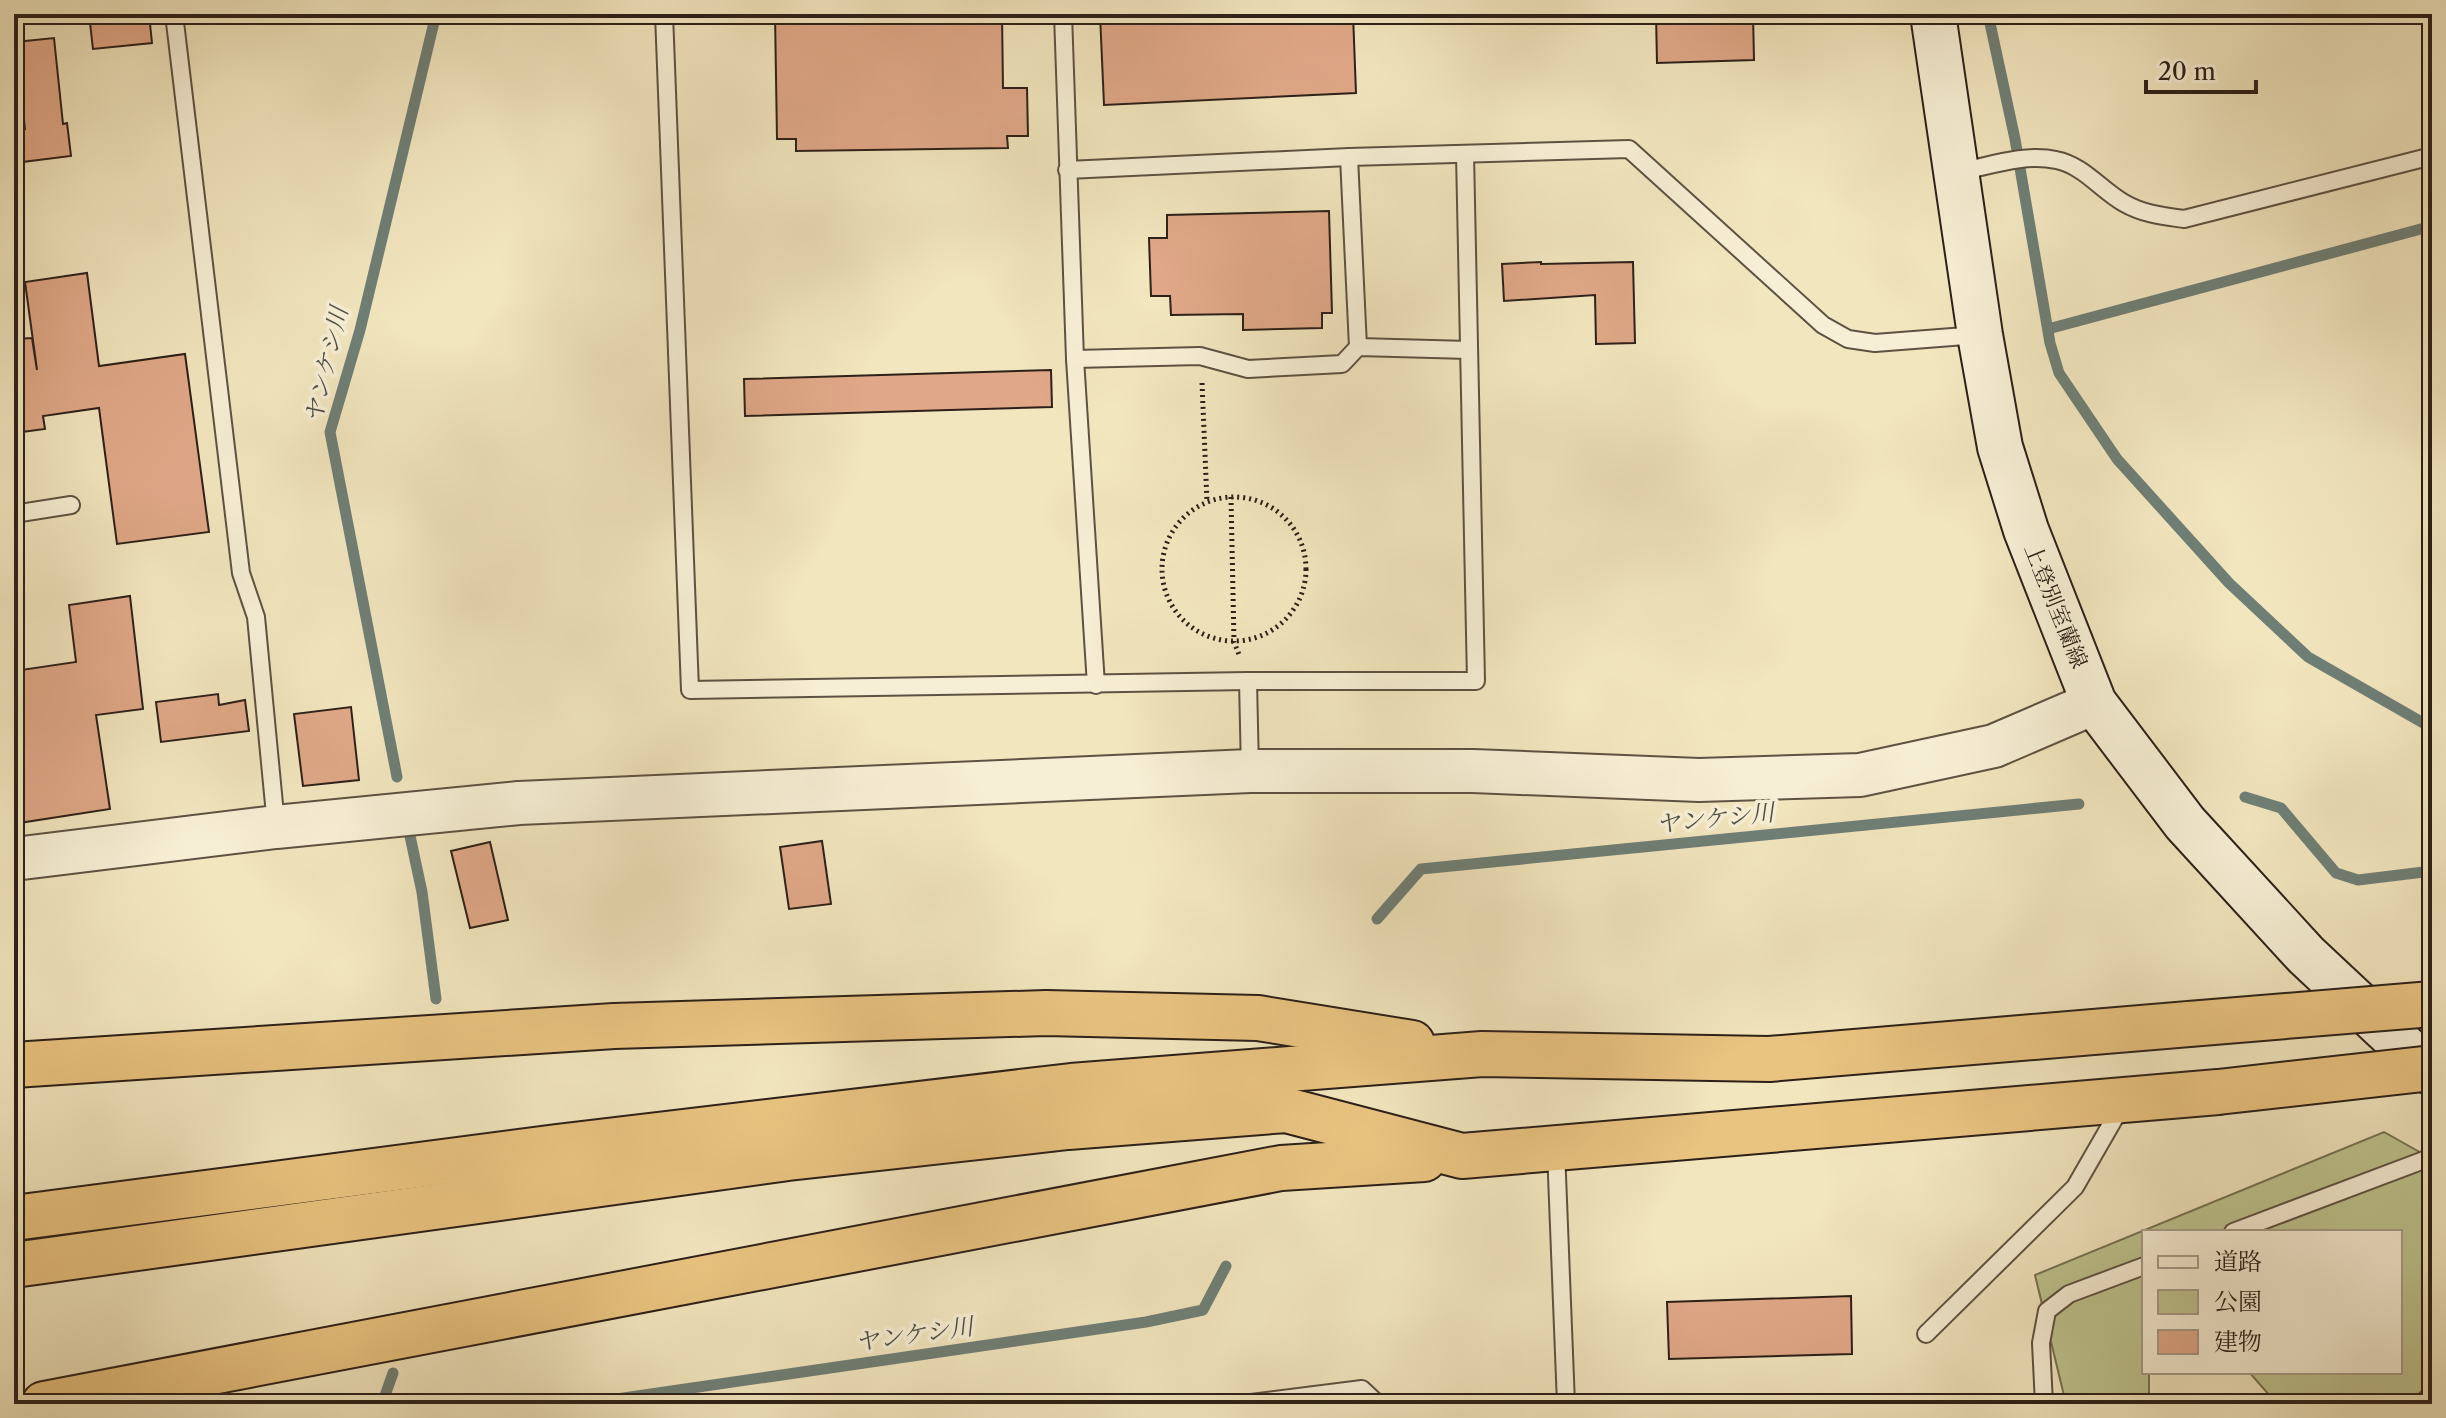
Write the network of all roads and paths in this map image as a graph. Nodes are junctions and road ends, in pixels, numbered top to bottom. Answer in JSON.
{"nodes":[{"id":1,"x":174,"y":14,"type":"edge"},
{"id":2,"x":664,"y":14,"type":"edge"},
{"id":3,"x":1063,"y":14,"type":"edge"},
{"id":4,"x":1933,"y":14,"type":"edge"},
{"id":5,"x":1465,"y":154,"type":"junction"},
{"id":6,"x":2432,"y":156,"type":"edge"},
{"id":7,"x":1349,"y":157,"type":"junction"},
{"id":8,"x":1067,"y":170,"type":"junction"},
{"id":9,"x":1956,"y":173,"type":"junction"},
{"id":10,"x":1980,"y":335,"type":"junction"},
{"id":11,"x":1358,"y":347,"type":"junction"},
{"id":12,"x":1469,"y":350,"type":"junction"},
{"id":13,"x":1200,"y":356,"type":"junction"},
{"id":14,"x":1075,"y":359,"type":"junction"},
{"id":15,"x":1231,"y":497,"type":"junction"},
{"id":16,"x":1207,"y":502,"type":"junction"},
{"id":17,"x":71,"y":505,"type":"dead end"},
{"id":18,"x":14,"y":514,"type":"edge"},
{"id":19,"x":1234,"y":642,"type":"junction"},
{"id":20,"x":1248,"y":681,"type":"junction"},
{"id":21,"x":1096,"y":685,"type":"junction"},
{"id":22,"x":2094,"y":703,"type":"junction"},
{"id":23,"x":1250,"y":771,"type":"junction"},
{"id":24,"x":276,"y":827,"type":"junction"},
{"id":25,"x":14,"y":859,"type":"edge"},
{"id":26,"x":2432,"y":1004,"type":"edge"},
{"id":27,"x":1482,"y":1054,"type":"junction"},
{"id":28,"x":14,"y":1065,"type":"edge"},
{"id":29,"x":2432,"y":1070,"type":"edge"},
{"id":30,"x":2125,"y":1100,"type":"junction"},
{"id":31,"x":1556,"y":1149,"type":"junction"},
{"id":32,"x":1462,"y":1156,"type":"junction"},
{"id":33,"x":2432,"y":1157,"type":"edge"},
{"id":34,"x":14,"y":1218,"type":"edge"},
{"id":35,"x":2238,"y":1230,"type":"edge"},
{"id":36,"x":14,"y":1265,"type":"edge"},
{"id":37,"x":2142,"y":1267,"type":"edge"},
{"id":38,"x":1926,"y":1334,"type":"dead end"},
{"id":39,"x":2432,"y":1393,"type":"edge"},
{"id":40,"x":44,"y":1404,"type":"edge"},
{"id":41,"x":1243,"y":1404,"type":"edge"},
{"id":42,"x":1378,"y":1404,"type":"edge"},
{"id":43,"x":1566,"y":1404,"type":"edge"},
{"id":44,"x":2044,"y":1404,"type":"edge"},
{"id":45,"x":2422,"y":1404,"type":"edge"}],
"edges":[{"from":1,"to":24,"type":"lane"},
{"from":2,"to":21,"type":"lane"},
{"from":3,"to":8,"type":"lane"},
{"from":4,"to":9,"type":"main road","name":"上登別室蘭線"},
{"from":5,"to":7,"type":"lane"},
{"from":5,"to":10,"type":"lane"},
{"from":5,"to":12,"type":"lane"},
{"from":6,"to":9,"type":"lane"},
{"from":7,"to":8,"type":"lane"},
{"from":7,"to":11,"type":"lane"},
{"from":8,"to":14,"type":"lane"},
{"from":9,"to":10,"type":"main road","name":"上登別室蘭線"},
{"from":10,"to":22,"type":"main road","name":"上登別室蘭線"},
{"from":11,"to":12,"type":"lane"},
{"from":11,"to":13,"type":"lane"},
{"from":12,"to":20,"type":"lane"},
{"from":13,"to":14,"type":"lane"},
{"from":13,"to":16,"type":"path"},
{"from":14,"to":21,"type":"lane"},
{"from":15,"to":16,"type":"path"},
{"from":15,"to":19,"type":"path"},
{"from":15,"to":19,"type":"path"},
{"from":16,"to":19,"type":"path"},
{"from":17,"to":18,"type":"lane"},
{"from":19,"to":20,"type":"path"},
{"from":20,"to":21,"type":"lane"},
{"from":20,"to":23,"type":"lane"},
{"from":22,"to":23,"type":"street"},
{"from":22,"to":29,"type":"main road","name":"上登別室蘭線"},
{"from":23,"to":24,"type":"street"},
{"from":24,"to":25,"type":"street"},
{"from":26,"to":27,"type":"highway","bridge":true},
{"from":27,"to":28,"type":"highway"},
{"from":27,"to":34,"type":"highway"},
{"from":29,"to":30,"type":"highway","bridge":true},
{"from":30,"to":31,"type":"highway"},
{"from":30,"to":38,"type":"lane"},
{"from":31,"to":32,"type":"highway"},
{"from":31,"to":43,"type":"lane"},
{"from":32,"to":36,"type":"highway"},
{"from":32,"to":40,"type":"highway"},
{"from":33,"to":35,"type":"lane"},
{"from":37,"to":44,"type":"lane"},
{"from":39,"to":45,"type":"lane"},
{"from":41,"to":42,"type":"lane"}]}
